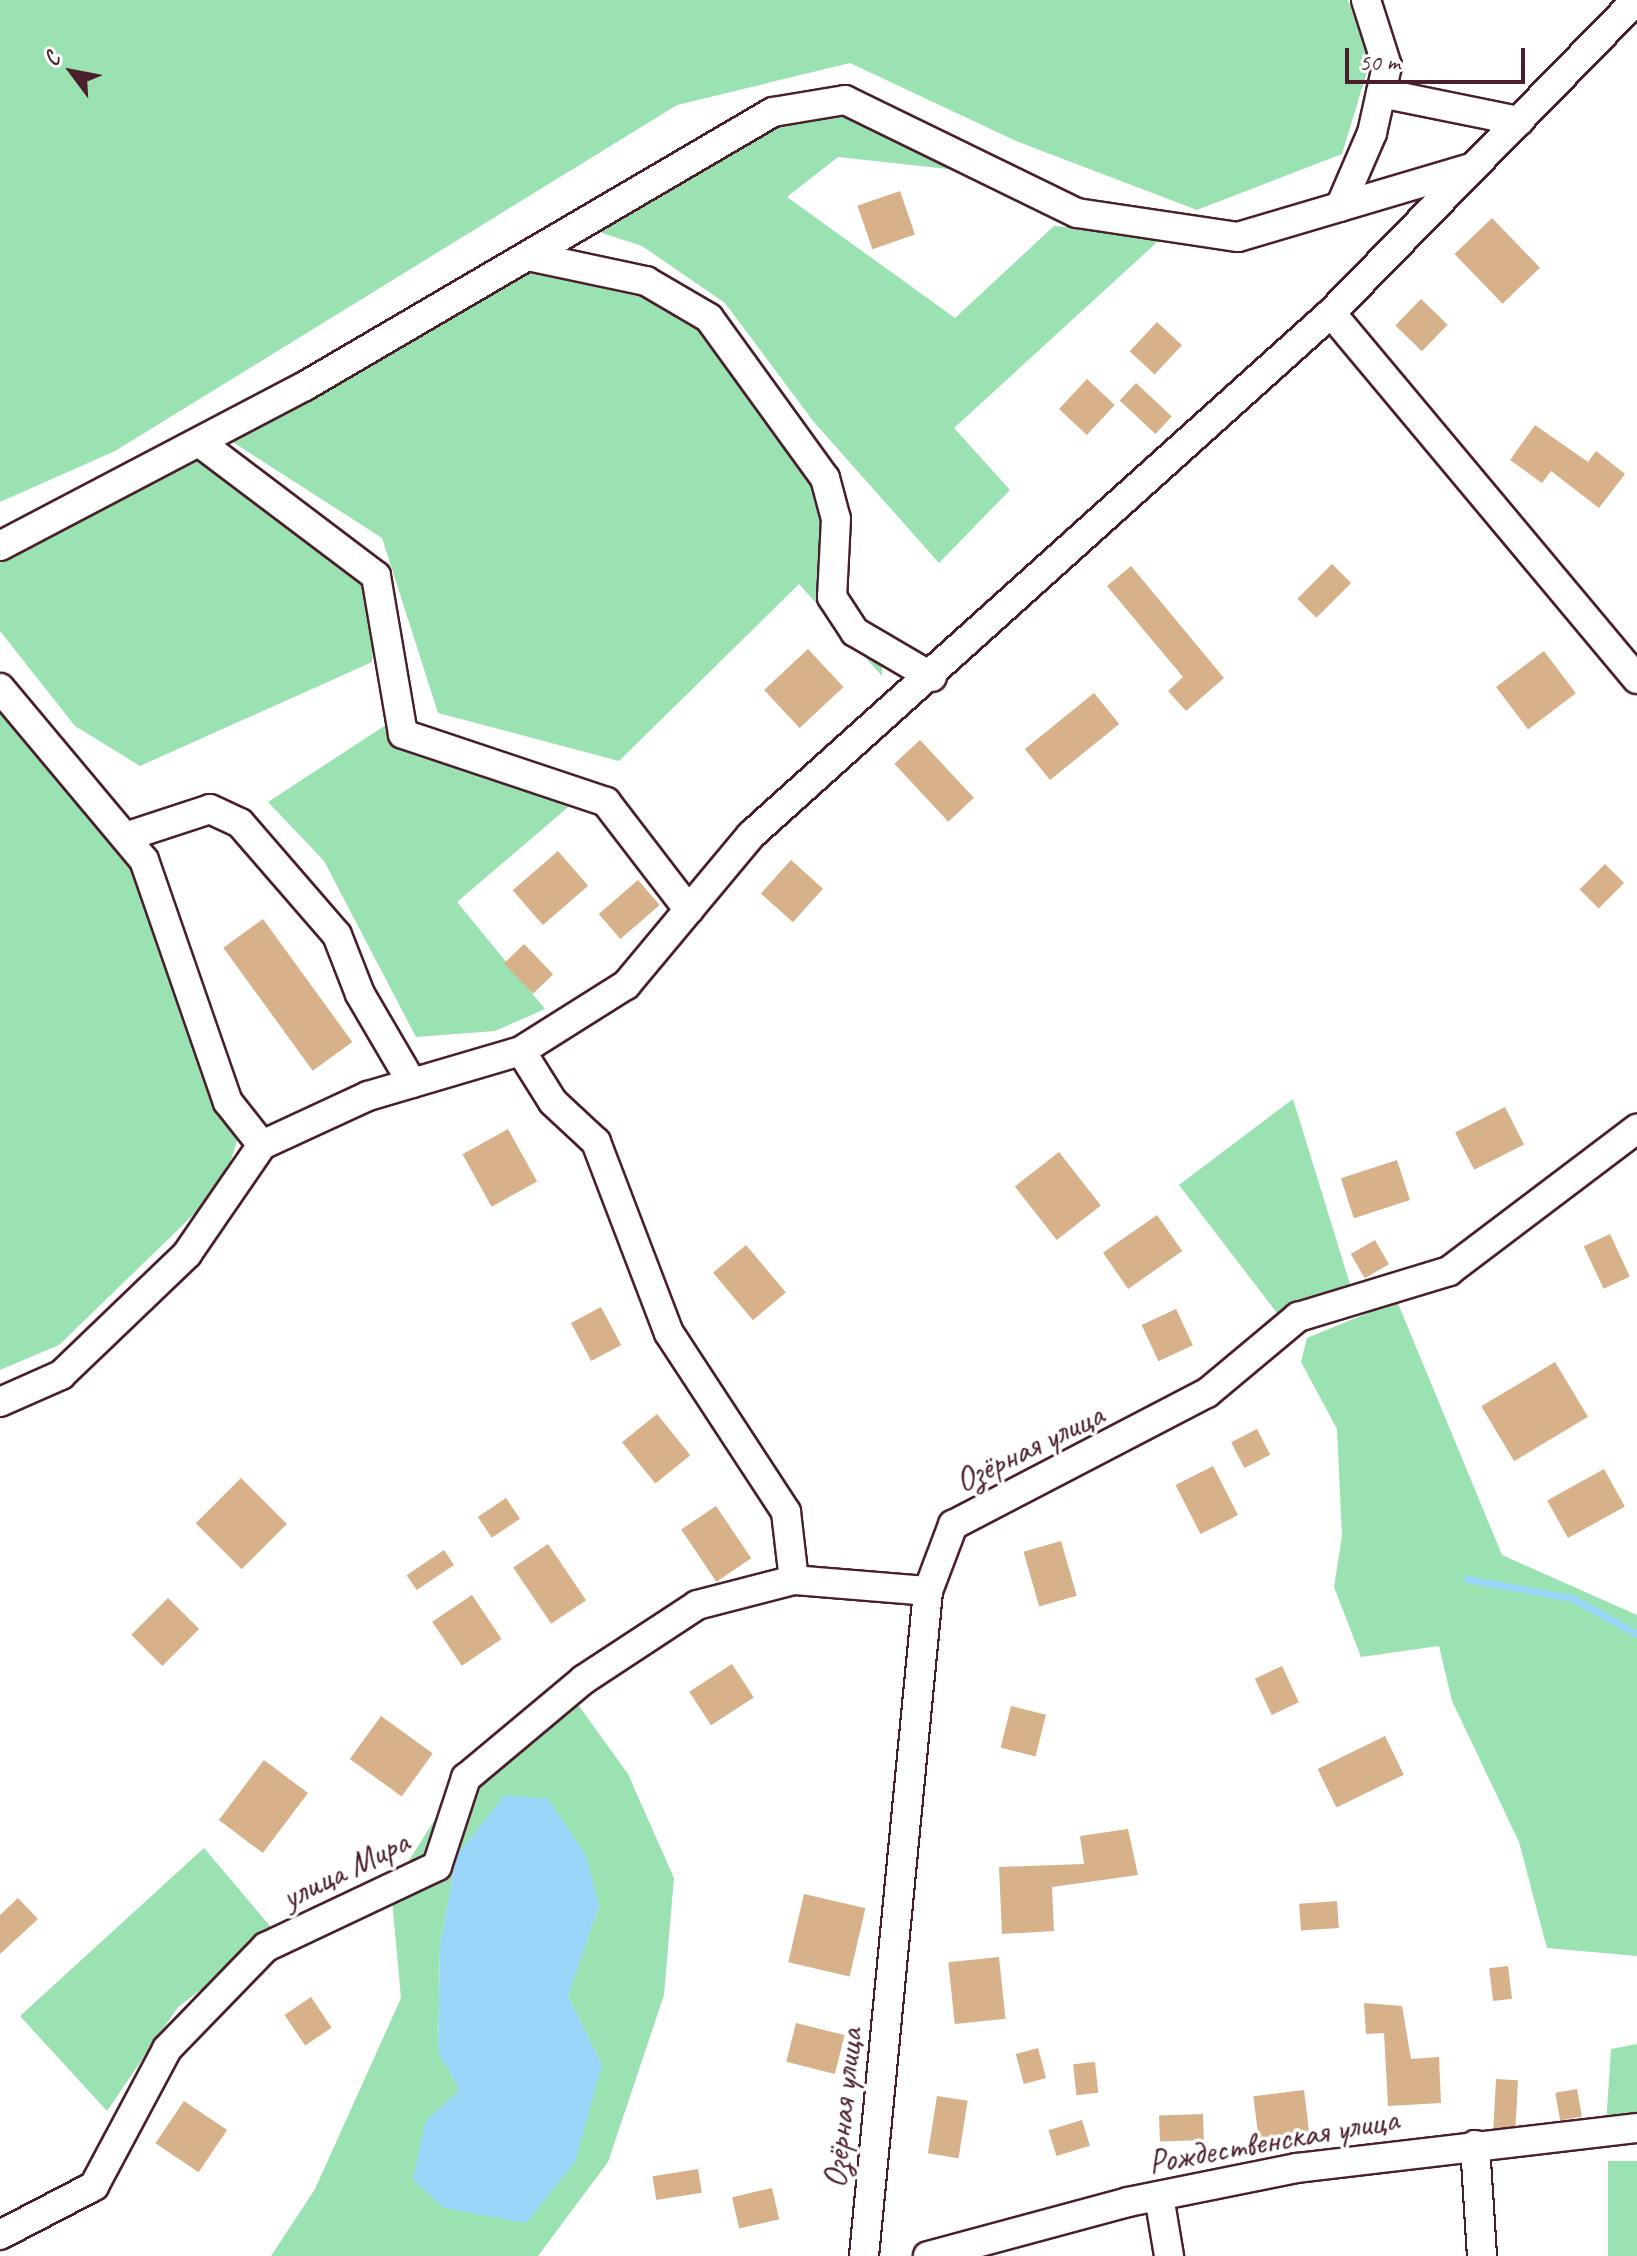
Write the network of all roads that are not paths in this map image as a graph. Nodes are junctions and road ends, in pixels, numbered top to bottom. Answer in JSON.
{"nodes":[{"id":1,"x":1366,"y":0,"type":"edge"},
{"id":2,"x":1636,"y":0,"type":"edge"},
{"id":3,"x":1381,"y":93,"type":"junction"},
{"id":4,"x":1519,"y":121,"type":"junction"},
{"id":5,"x":1473,"y":167,"type":"junction"},
{"id":6,"x":1340,"y":207,"type":"junction"},
{"id":7,"x":528,"y":256,"type":"junction"},
{"id":8,"x":1331,"y":313,"type":"junction"},
{"id":9,"x":199,"y":442,"type":"junction"},
{"id":10,"x":0,"y":546,"type":"edge"},
{"id":11,"x":932,"y":677,"type":"junction"},
{"id":12,"x":1637,"y":679,"type":"edge"},
{"id":13,"x":0,"y":688,"type":"edge"},
{"id":14,"x":125,"y":837,"type":"junction"},
{"id":15,"x":689,"y":910,"type":"junction"},
{"id":16,"x":521,"y":1051,"type":"junction"},
{"id":17,"x":412,"y":1083,"type":"junction"},
{"id":18,"x":1637,"y":1129,"type":"edge"},
{"id":19,"x":262,"y":1145,"type":"junction"},
{"id":20,"x":0,"y":1402,"type":"edge"},
{"id":21,"x":794,"y":1580,"type":"junction"},
{"id":22,"x":928,"y":1591,"type":"junction"},
{"id":23,"x":1637,"y":2128,"type":"edge"},
{"id":24,"x":1475,"y":2145,"type":"junction"},
{"id":25,"x":1159,"y":2196,"type":"junction"},
{"id":26,"x":0,"y":2235,"type":"edge"},
{"id":27,"x":932,"y":2255,"type":"edge"},
{"id":28,"x":864,"y":2256,"type":"edge"},
{"id":29,"x":1169,"y":2256,"type":"edge"},
{"id":30,"x":1482,"y":2256,"type":"edge"}],
"edges":[{"from":1,"to":3,"type":"street"},
{"from":2,"to":4,"type":"street"},
{"from":3,"to":4,"type":"street"},
{"from":3,"to":6,"type":"street"},
{"from":4,"to":5,"type":"street"},
{"from":5,"to":6,"type":"street"},
{"from":5,"to":8,"type":"street"},
{"from":6,"to":7,"type":"street"},
{"from":7,"to":9,"type":"street"},
{"from":7,"to":11,"type":"street"},
{"from":8,"to":11,"type":"street"},
{"from":8,"to":12,"type":"street"},
{"from":9,"to":10,"type":"street"},
{"from":9,"to":15,"type":"street"},
{"from":11,"to":15,"type":"street"},
{"from":13,"to":14,"type":"street"},
{"from":14,"to":17,"type":"street"},
{"from":14,"to":19,"type":"street"},
{"from":15,"to":16,"type":"street"},
{"from":16,"to":17,"type":"street"},
{"from":16,"to":21,"type":"street"},
{"from":17,"to":19,"type":"street"},
{"from":18,"to":22,"type":"street","name":"Озёрная улица"},
{"from":19,"to":20,"type":"street"},
{"from":21,"to":22,"type":"street","name":"улица Мира"},
{"from":21,"to":26,"type":"street","name":"улица Мира"},
{"from":22,"to":28,"type":"street","name":"Озёрная улица"},
{"from":23,"to":24,"type":"street","name":"Рождественская улица"},
{"from":24,"to":25,"type":"street","name":"Рождественская улица"},
{"from":24,"to":30,"type":"street"},
{"from":25,"to":27,"type":"street","name":"Рождественская улица"},
{"from":25,"to":29,"type":"street"}]}
